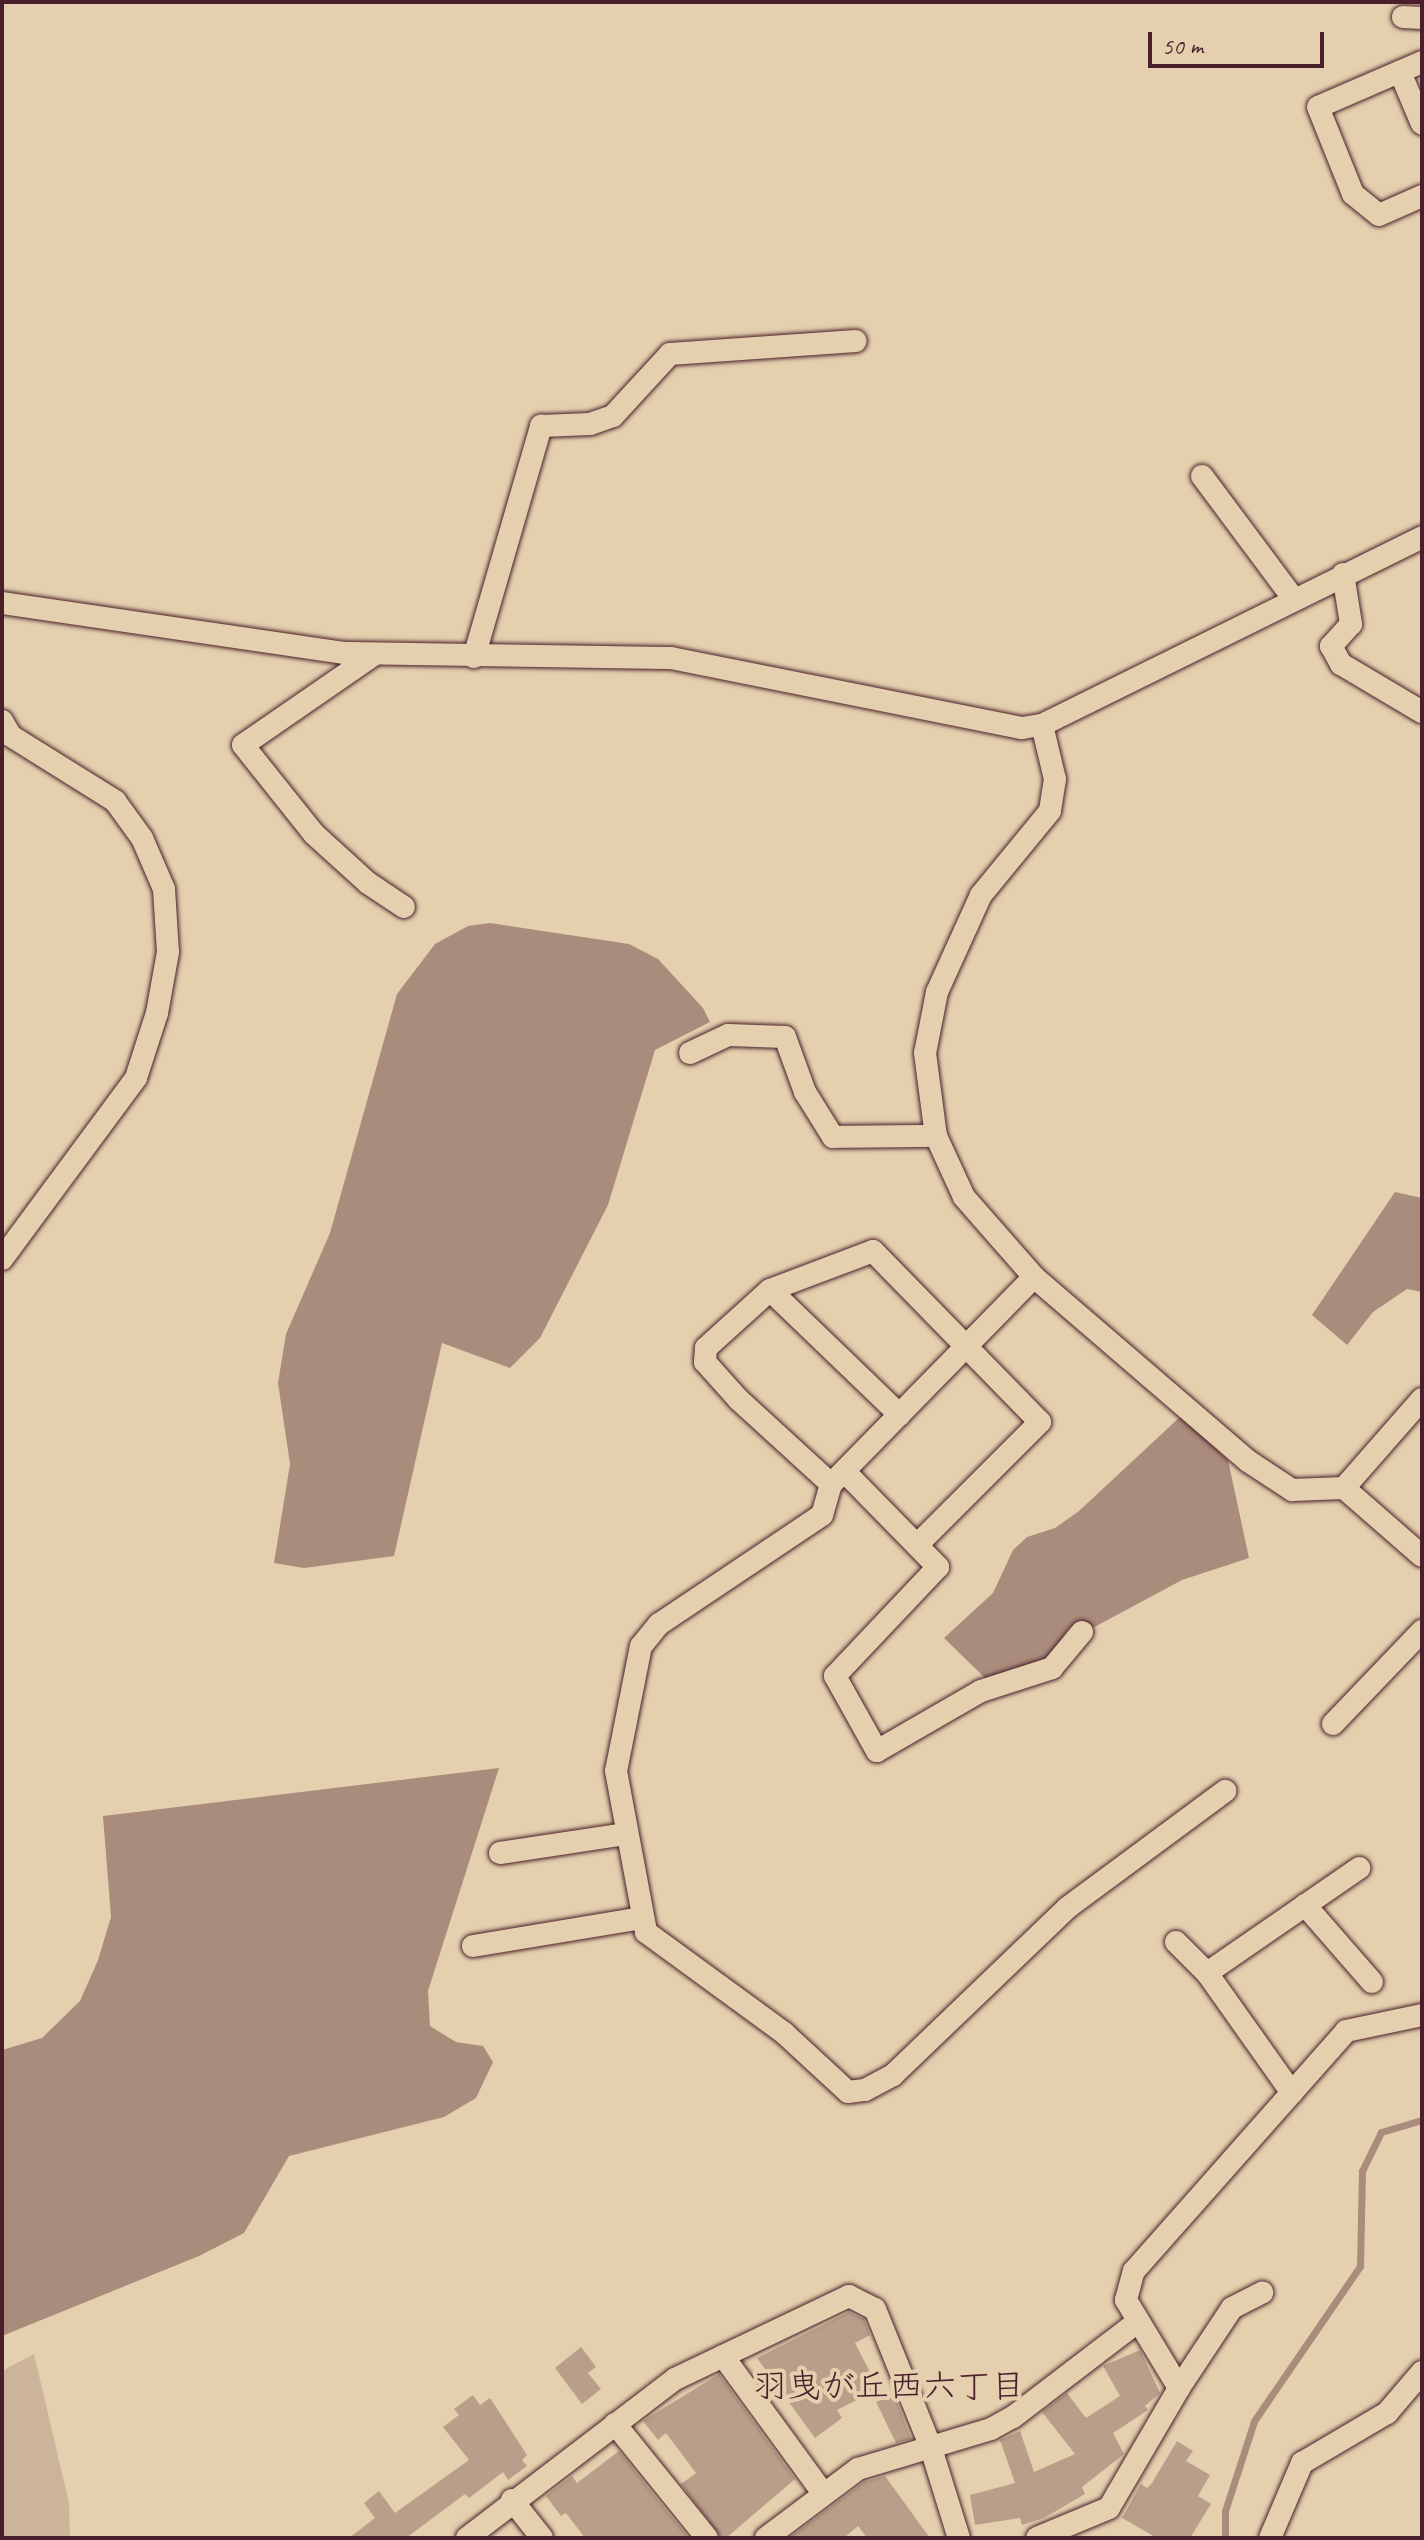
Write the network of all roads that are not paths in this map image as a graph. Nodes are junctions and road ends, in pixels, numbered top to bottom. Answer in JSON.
{"nodes":[{"id":1,"x":1422,"y":62,"type":"edge"},
{"id":2,"x":1400,"y":72,"type":"junction"},
{"id":3,"x":1422,"y":124,"type":"edge"},
{"id":4,"x":1422,"y":196,"type":"edge"},
{"id":5,"x":856,"y":341,"type":"dead end"},
{"id":6,"x":1202,"y":476,"type":"dead end"},
{"id":7,"x":1422,"y":537,"type":"edge"},
{"id":8,"x":1343,"y":574,"type":"junction"},
{"id":9,"x":1293,"y":598,"type":"junction"},
{"id":10,"x":2,"y":603,"type":"edge"},
{"id":11,"x":375,"y":654,"type":"junction"},
{"id":12,"x":474,"y":657,"type":"junction"},
{"id":13,"x":1422,"y":712,"type":"edge"},
{"id":14,"x":2,"y":721,"type":"edge"},
{"id":15,"x":1042,"y":725,"type":"junction"},
{"id":16,"x":404,"y":907,"type":"dead end"},
{"id":17,"x":690,"y":1053,"type":"dead end"},
{"id":18,"x":936,"y":1136,"type":"junction"},
{"id":19,"x":2,"y":1259,"type":"edge"},
{"id":20,"x":1034,"y":1277,"type":"junction"},
{"id":21,"x":770,"y":1290,"type":"junction"},
{"id":22,"x":967,"y":1346,"type":"junction"},
{"id":23,"x":1420,"y":1405,"type":"edge"},
{"id":24,"x":900,"y":1415,"type":"junction"},
{"id":25,"x":838,"y":1478,"type":"junction"},
{"id":26,"x":1344,"y":1488,"type":"junction"},
{"id":27,"x":918,"y":1544,"type":"junction"},
{"id":28,"x":1422,"y":1556,"type":"edge"},
{"id":29,"x":1422,"y":1631,"type":"edge"},
{"id":30,"x":1082,"y":1632,"type":"dead end"},
{"id":31,"x":1333,"y":1724,"type":"dead end"},
{"id":32,"x":1225,"y":1791,"type":"dead end"},
{"id":33,"x":625,"y":1834,"type":"junction"},
{"id":34,"x":500,"y":1853,"type":"dead end"},
{"id":35,"x":1359,"y":1868,"type":"dead end"},
{"id":36,"x":1305,"y":1905,"type":"junction"},
{"id":37,"x":643,"y":1918,"type":"junction"},
{"id":38,"x":1176,"y":1942,"type":"dead end"},
{"id":39,"x":473,"y":1946,"type":"dead end"},
{"id":40,"x":1207,"y":1973,"type":"junction"},
{"id":41,"x":1372,"y":1982,"type":"dead end"},
{"id":42,"x":1422,"y":2015,"type":"edge"},
{"id":43,"x":1292,"y":2093,"type":"junction"},
{"id":44,"x":1262,"y":2293,"type":"dead end"},
{"id":45,"x":1136,"y":2323,"type":"junction"},
{"id":46,"x":723,"y":2356,"type":"junction"},
{"id":47,"x":1422,"y":2372,"type":"edge"},
{"id":48,"x":1179,"y":2388,"type":"junction"},
{"id":49,"x":615,"y":2424,"type":"junction"},
{"id":50,"x":930,"y":2445,"type":"junction"},
{"id":51,"x":823,"y":2493,"type":"junction"},
{"id":52,"x":512,"y":2500,"type":"junction"},
{"id":53,"x":467,"y":2538,"type":"edge"},
{"id":54,"x":542,"y":2538,"type":"edge"},
{"id":55,"x":707,"y":2538,"type":"edge"},
{"id":56,"x":766,"y":2538,"type":"edge"},
{"id":57,"x":959,"y":2538,"type":"edge"},
{"id":58,"x":1037,"y":2538,"type":"edge"},
{"id":59,"x":1270,"y":2538,"type":"edge"}],
"edges":[{"from":1,"to":2,"type":"street"},
{"from":2,"to":3,"type":"street"},
{"from":2,"to":4,"type":"street"},
{"from":5,"to":12,"type":"street"},
{"from":6,"to":9,"type":"street"},
{"from":7,"to":8,"type":"street"},
{"from":8,"to":9,"type":"street"},
{"from":8,"to":13,"type":"street"},
{"from":9,"to":15,"type":"street"},
{"from":10,"to":11,"type":"street"},
{"from":11,"to":12,"type":"street"},
{"from":11,"to":16,"type":"street"},
{"from":12,"to":15,"type":"street"},
{"from":14,"to":19,"type":"street"},
{"from":15,"to":18,"type":"street"},
{"from":17,"to":18,"type":"street"},
{"from":18,"to":20,"type":"street"},
{"from":20,"to":22,"type":"street"},
{"from":20,"to":26,"type":"street"},
{"from":21,"to":22,"type":"street"},
{"from":21,"to":24,"type":"street"},
{"from":21,"to":25,"type":"street"},
{"from":22,"to":24,"type":"street"},
{"from":22,"to":27,"type":"street"},
{"from":23,"to":26,"type":"street"},
{"from":24,"to":25,"type":"street"},
{"from":25,"to":27,"type":"street"},
{"from":25,"to":33,"type":"street"},
{"from":26,"to":28,"type":"street"},
{"from":27,"to":30,"type":"street"},
{"from":29,"to":31,"type":"street"},
{"from":32,"to":37,"type":"street"},
{"from":33,"to":34,"type":"street"},
{"from":33,"to":37,"type":"street"},
{"from":35,"to":36,"type":"street"},
{"from":36,"to":40,"type":"street"},
{"from":36,"to":41,"type":"street"},
{"from":37,"to":39,"type":"street"},
{"from":38,"to":40,"type":"street"},
{"from":40,"to":43,"type":"street"},
{"from":42,"to":43,"type":"street"},
{"from":43,"to":45,"type":"street"},
{"from":44,"to":48,"type":"street"},
{"from":45,"to":48,"type":"street"},
{"from":45,"to":50,"type":"street"},
{"from":46,"to":49,"type":"street"},
{"from":46,"to":50,"type":"street"},
{"from":46,"to":51,"type":"street"},
{"from":47,"to":59,"type":"street"},
{"from":48,"to":58,"type":"street"},
{"from":49,"to":52,"type":"street"},
{"from":49,"to":55,"type":"street"},
{"from":50,"to":51,"type":"street"},
{"from":50,"to":57,"type":"street"},
{"from":51,"to":56,"type":"street"},
{"from":52,"to":53,"type":"street"},
{"from":52,"to":54,"type":"street"}]}
